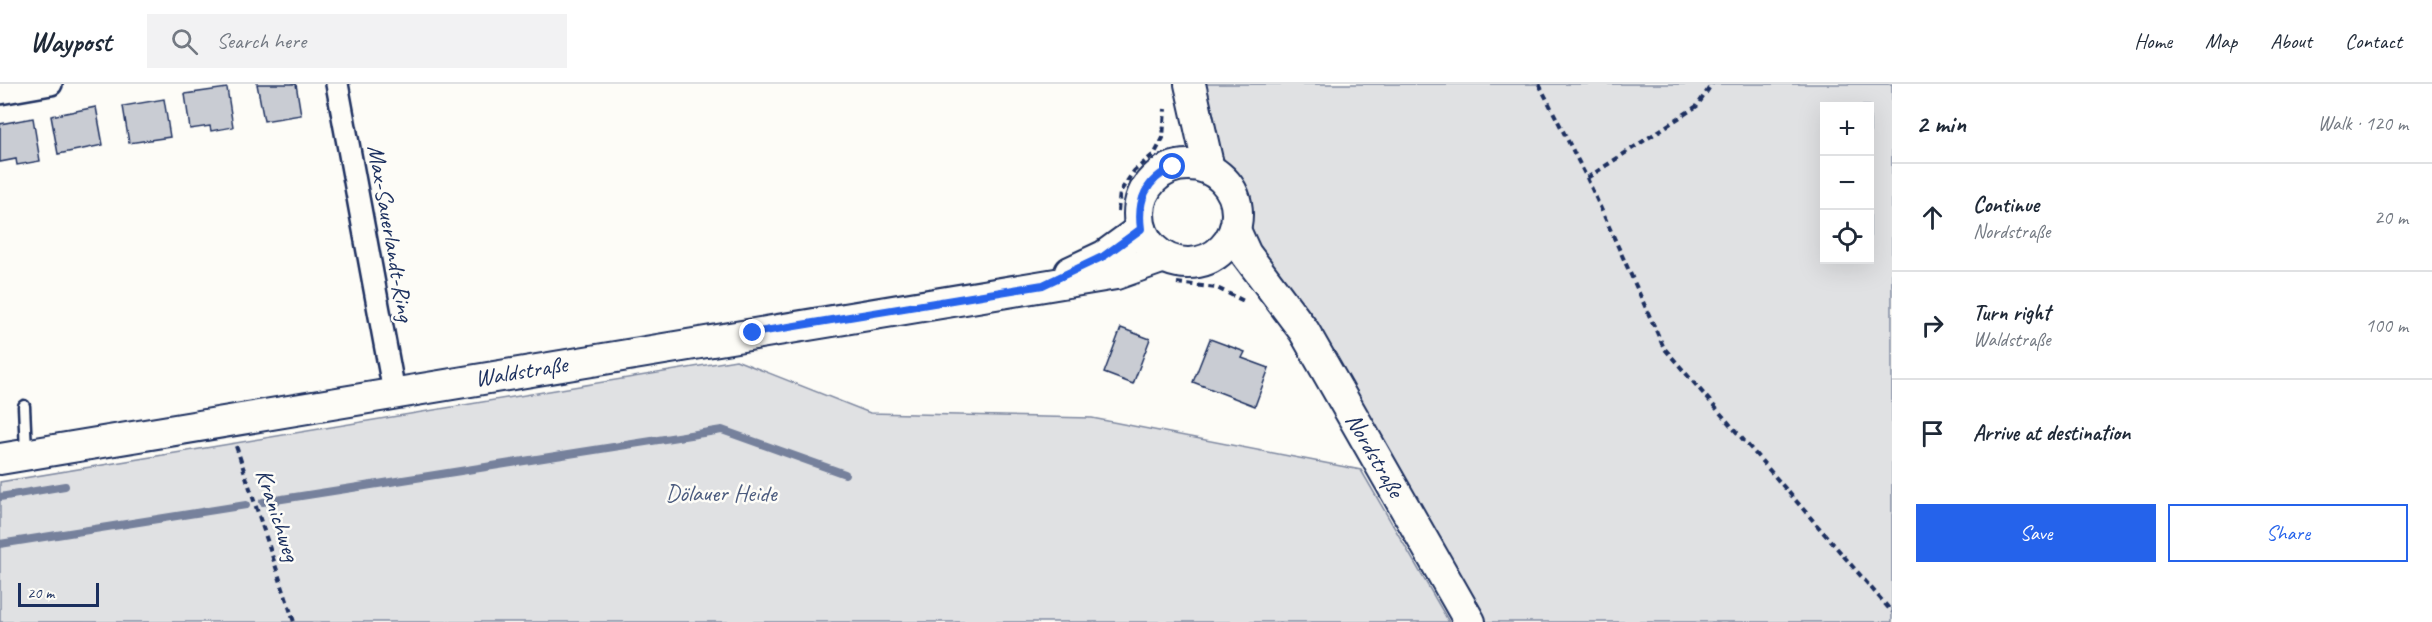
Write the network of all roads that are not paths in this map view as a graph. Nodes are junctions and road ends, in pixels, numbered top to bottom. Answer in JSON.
{"nodes":[{"id":1,"x":51,"y":84,"type":"edge"},
{"id":2,"x":337,"y":84,"type":"edge"},
{"id":3,"x":1188,"y":84,"type":"edge"},
{"id":4,"x":0,"y":93,"type":"edge"},
{"id":5,"x":1173,"y":167,"type":"junction"},
{"id":6,"x":1209,"y":169,"type":"junction"},
{"id":7,"x":1129,"y":221,"type":"junction"},
{"id":8,"x":1235,"y":230,"type":"junction"},
{"id":9,"x":1209,"y":259,"type":"junction"},
{"id":10,"x":1167,"y":270,"type":"junction"},
{"id":11,"x":1043,"y":285,"type":"junction"},
{"id":12,"x":1260,"y":298,"type":"junction"},
{"id":13,"x":394,"y":392,"type":"junction"},
{"id":14,"x":24,"y":406,"type":"dead end"},
{"id":15,"x":13,"y":457,"type":"edge"},
{"id":16,"x":1470,"y":622,"type":"edge"}],
"edges":[{"from":1,"to":4,"type":"street"},
{"from":2,"to":13,"type":"street","name":"Max-Sauerlandt-Ring"},
{"from":3,"to":5,"type":"main road"},
{"from":3,"to":6,"type":"main road"},
{"from":5,"to":6,"type":"main road"},
{"from":5,"to":7,"type":"main road"},
{"from":6,"to":8,"type":"main road","name":"Nordstraße"},
{"from":7,"to":10,"type":"main road"},
{"from":7,"to":11,"type":"main road","name":"Waldstraße"},
{"from":8,"to":9,"type":"main road"},
{"from":8,"to":12,"type":"main road","name":"Nordstraße"},
{"from":9,"to":10,"type":"main road"},
{"from":9,"to":12,"type":"main road","name":"Nordstraße"},
{"from":10,"to":11,"type":"main road","name":"Waldstraße"},
{"from":11,"to":13,"type":"main road","name":"Waldstraße"},
{"from":12,"to":16,"type":"main road","name":"Nordstraße"},
{"from":13,"to":15,"type":"main road","name":"Waldstraße"},
{"from":14,"to":15,"type":"lane"}]}
